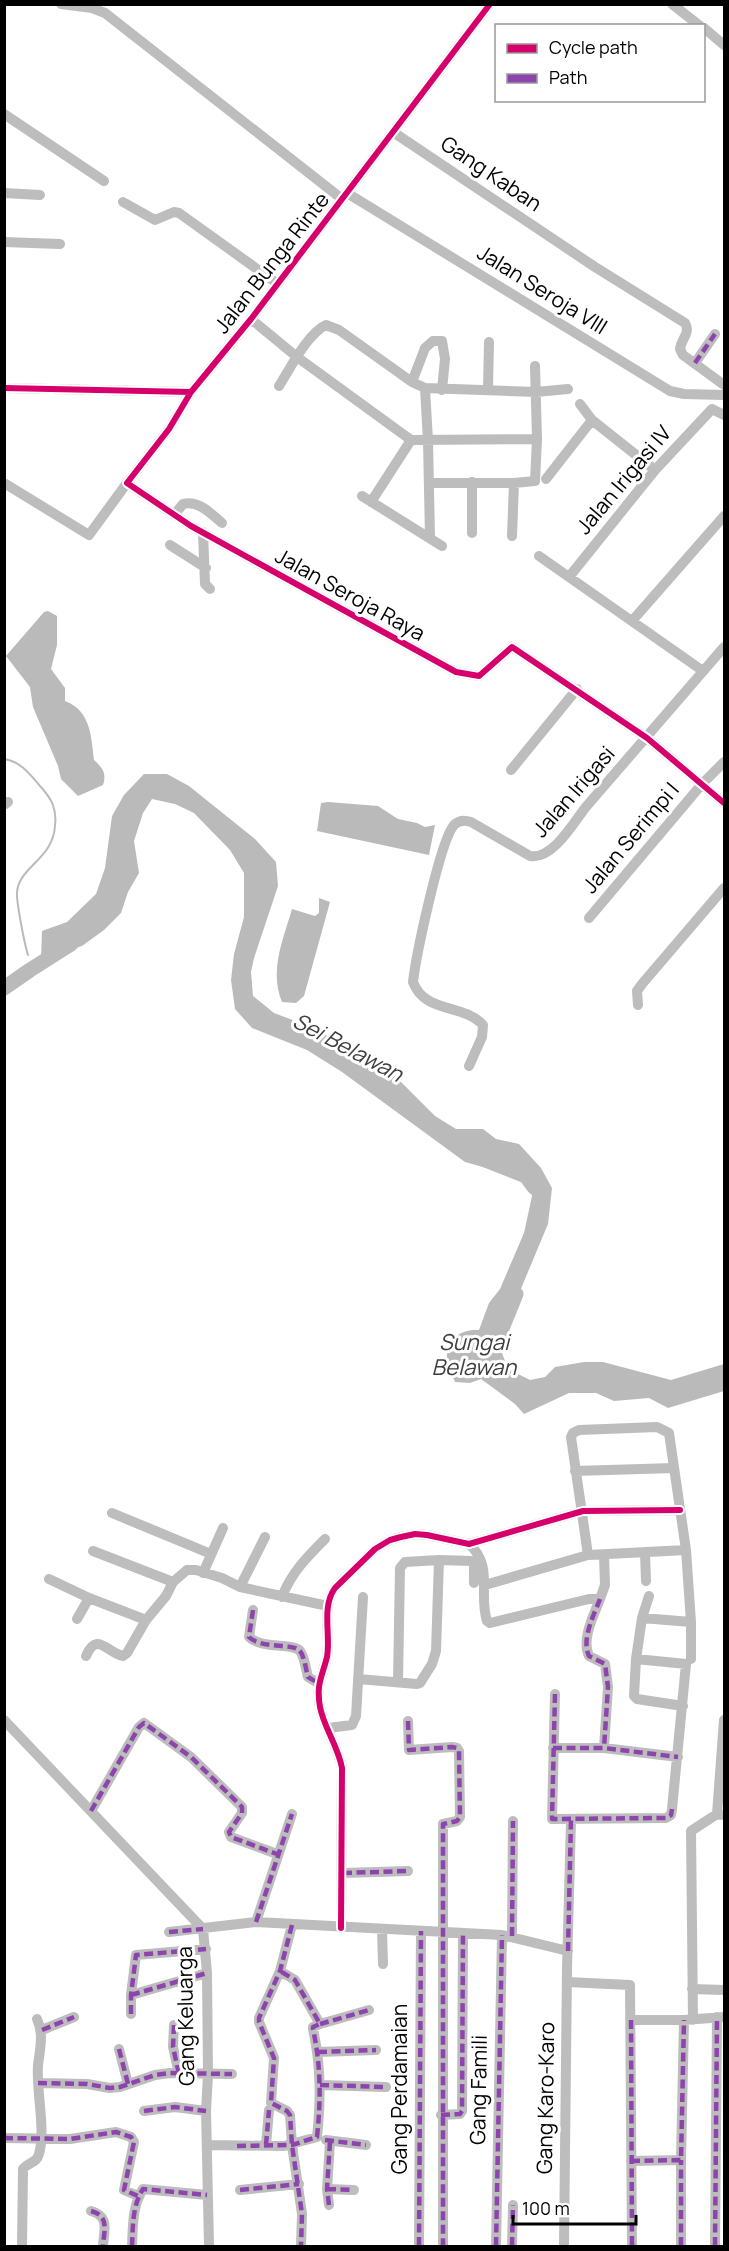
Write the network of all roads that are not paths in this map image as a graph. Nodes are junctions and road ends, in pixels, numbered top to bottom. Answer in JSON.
{"nodes":[{"id":1,"x":61,"y":4,"type":"edge"},
{"id":2,"x":490,"y":4,"type":"edge"},
{"id":3,"x":672,"y":4,"type":"edge"},
{"id":4,"x":698,"y":24,"type":"edge"},
{"id":5,"x":705,"y":29,"type":"edge"},
{"id":6,"x":724,"y":45,"type":"edge"},
{"id":7,"x":4,"y":114,"type":"edge"},
{"id":8,"x":393,"y":132,"type":"junction"},
{"id":9,"x":104,"y":182,"type":"dead end"},
{"id":10,"x":4,"y":193,"type":"edge"},
{"id":11,"x":40,"y":195,"type":"dead end"},
{"id":12,"x":345,"y":196,"type":"junction"},
{"id":13,"x":123,"y":202,"type":"dead end"},
{"id":14,"x":4,"y":242,"type":"edge"},
{"id":15,"x":60,"y":244,"type":"dead end"},
{"id":16,"x":278,"y":284,"type":"junction"},
{"id":17,"x":251,"y":319,"type":"junction"},
{"id":18,"x":715,"y":334,"type":"dead end"},
{"id":19,"x":489,"y":342,"type":"dead end"},
{"id":20,"x":297,"y":357,"type":"junction"},
{"id":21,"x":695,"y":363,"type":"junction"},
{"id":22,"x":535,"y":366,"type":"dead end"},
{"id":23,"x":412,"y":382,"type":"junction"},
{"id":24,"x":724,"y":385,"type":"edge"},
{"id":25,"x":279,"y":386,"type":"dead end"},
{"id":26,"x":4,"y":388,"type":"edge"},
{"id":27,"x":425,"y":388,"type":"junction"},
{"id":28,"x":488,"y":389,"type":"junction"},
{"id":29,"x":568,"y":389,"type":"dead end"},
{"id":30,"x":442,"y":390,"type":"junction"},
{"id":31,"x":191,"y":392,"type":"junction"},
{"id":32,"x":536,"y":392,"type":"junction"},
{"id":33,"x":708,"y":395,"type":"junction"},
{"id":34,"x":724,"y":395,"type":"edge"},
{"id":35,"x":580,"y":404,"type":"dead end"},
{"id":36,"x":712,"y":409,"type":"junction"},
{"id":37,"x":724,"y":415,"type":"edge"},
{"id":38,"x":592,"y":420,"type":"junction"},
{"id":39,"x":411,"y":440,"type":"junction"},
{"id":40,"x":537,"y":440,"type":"junction"},
{"id":41,"x":429,"y":441,"type":"junction"},
{"id":42,"x":655,"y":470,"type":"junction"},
{"id":43,"x":546,"y":479,"type":"dead end"},
{"id":44,"x":472,"y":482,"type":"junction"},
{"id":45,"x":4,"y":483,"type":"edge"},
{"id":46,"x":127,"y":483,"type":"junction"},
{"id":47,"x":429,"y":483,"type":"junction"},
{"id":48,"x":514,"y":483,"type":"junction"},
{"id":49,"x":174,"y":515,"type":"junction"},
{"id":50,"x":724,"y":516,"type":"edge"},
{"id":51,"x":222,"y":523,"type":"dead end"},
{"id":52,"x":204,"y":532,"type":"junction"},
{"id":53,"x":472,"y":532,"type":"dead end"},
{"id":54,"x":512,"y":536,"type":"dead end"},
{"id":55,"x":430,"y":537,"type":"junction"},
{"id":56,"x":170,"y":545,"type":"dead end"},
{"id":57,"x":442,"y":546,"type":"dead end"},
{"id":58,"x":539,"y":556,"type":"dead end"},
{"id":59,"x":206,"y":568,"type":"junction"},
{"id":60,"x":569,"y":577,"type":"junction"},
{"id":61,"x":210,"y":589,"type":"dead end"},
{"id":62,"x":632,"y":621,"type":"junction"},
{"id":63,"x":724,"y":647,"type":"edge"},
{"id":64,"x":703,"y":671,"type":"junction"},
{"id":65,"x":577,"y":689,"type":"junction"},
{"id":66,"x":647,"y":738,"type":"junction"},
{"id":67,"x":724,"y":762,"type":"edge"},
{"id":68,"x":511,"y":770,"type":"dead end"},
{"id":69,"x":702,"y":784,"type":"junction"},
{"id":70,"x":724,"y":803,"type":"edge"},
{"id":71,"x":724,"y":888,"type":"edge"},
{"id":72,"x":589,"y":918,"type":"dead end"},
{"id":73,"x":638,"y":1005,"type":"dead end"},
{"id":74,"x":469,"y":1066,"type":"dead end"},
{"id":75,"x":674,"y":1468,"type":"junction"},
{"id":76,"x":576,"y":1471,"type":"junction"},
{"id":77,"x":680,"y":1510,"type":"junction"},
{"id":78,"x":583,"y":1511,"type":"junction"},
{"id":79,"x":112,"y":1513,"type":"dead end"},
{"id":80,"x":223,"y":1528,"type":"dead end"},
{"id":81,"x":265,"y":1538,"type":"dead end"},
{"id":82,"x":325,"y":1539,"type":"dead end"},
{"id":83,"x":470,"y":1544,"type":"junction"},
{"id":84,"x":686,"y":1550,"type":"junction"},
{"id":85,"x":93,"y":1551,"type":"dead end"},
{"id":86,"x":645,"y":1553,"type":"junction"},
{"id":87,"x":212,"y":1554,"type":"junction"},
{"id":88,"x":588,"y":1555,"type":"junction"},
{"id":89,"x":604,"y":1555,"type":"junction"},
{"id":90,"x":439,"y":1560,"type":"junction"},
{"id":91,"x":202,"y":1573,"type":"junction"},
{"id":92,"x":49,"y":1579,"type":"dead end"},
{"id":93,"x":646,"y":1581,"type":"dead end"},
{"id":94,"x":173,"y":1582,"type":"junction"},
{"id":95,"x":479,"y":1584,"type":"junction"},
{"id":96,"x":240,"y":1587,"type":"junction"},
{"id":97,"x":649,"y":1596,"type":"dead end"},
{"id":98,"x":282,"y":1597,"type":"junction"},
{"id":99,"x":363,"y":1597,"type":"dead end"},
{"id":100,"x":89,"y":1598,"type":"junction"},
{"id":101,"x":600,"y":1599,"type":"junction"},
{"id":102,"x":328,"y":1606,"type":"junction"},
{"id":103,"x":253,"y":1610,"type":"dead end"},
{"id":104,"x":642,"y":1618,"type":"junction"},
{"id":105,"x":77,"y":1619,"type":"dead end"},
{"id":106,"x":146,"y":1620,"type":"junction"},
{"id":107,"x":691,"y":1622,"type":"junction"},
{"id":108,"x":86,"y":1656,"type":"dead end"},
{"id":109,"x":636,"y":1659,"type":"junction"},
{"id":110,"x":691,"y":1659,"type":"dead end"},
{"id":111,"x":358,"y":1679,"type":"junction"},
{"id":112,"x":398,"y":1682,"type":"junction"},
{"id":113,"x":318,"y":1683,"type":"junction"},
{"id":114,"x":555,"y":1694,"type":"dead end"},
{"id":115,"x":683,"y":1706,"type":"junction"},
{"id":116,"x":4,"y":1720,"type":"edge"},
{"id":117,"x":724,"y":1720,"type":"edge"},
{"id":118,"x":408,"y":1721,"type":"dead end"},
{"id":119,"x":328,"y":1728,"type":"junction"},
{"id":120,"x":553,"y":1748,"type":"junction"},
{"id":121,"x":604,"y":1748,"type":"junction"},
{"id":122,"x":678,"y":1757,"type":"junction"},
{"id":123,"x":91,"y":1811,"type":"junction"},
{"id":124,"x":292,"y":1814,"type":"dead end"},
{"id":125,"x":721,"y":1814,"type":"edge"},
{"id":126,"x":571,"y":1820,"type":"junction"},
{"id":127,"x":513,"y":1821,"type":"dead end"},
{"id":128,"x":277,"y":1854,"type":"junction"},
{"id":129,"x":408,"y":1871,"type":"dead end"},
{"id":130,"x":343,"y":1873,"type":"junction"},
{"id":131,"x":256,"y":1922,"type":"junction"},
{"id":132,"x":292,"y":1926,"type":"junction"},
{"id":133,"x":341,"y":1928,"type":"junction"},
{"id":134,"x":203,"y":1929,"type":"junction"},
{"id":135,"x":382,"y":1930,"type":"junction"},
{"id":136,"x":421,"y":1931,"type":"junction"},
{"id":137,"x":169,"y":1932,"type":"dead end"},
{"id":138,"x":442,"y":1932,"type":"junction"},
{"id":139,"x":463,"y":1933,"type":"junction"},
{"id":140,"x":507,"y":1936,"type":"junction"},
{"id":141,"x":206,"y":1949,"type":"junction"},
{"id":142,"x":568,"y":1951,"type":"junction"},
{"id":143,"x":383,"y":1964,"type":"dead end"},
{"id":144,"x":280,"y":1971,"type":"junction"},
{"id":145,"x":207,"y":1973,"type":"junction"},
{"id":146,"x":567,"y":1982,"type":"junction"},
{"id":147,"x":692,"y":1989,"type":"junction"},
{"id":148,"x":724,"y":1990,"type":"edge"},
{"id":149,"x":131,"y":1995,"type":"junction"},
{"id":150,"x":369,"y":2010,"type":"dead end"},
{"id":151,"x":131,"y":2014,"type":"dead end"},
{"id":152,"x":74,"y":2017,"type":"dead end"},
{"id":153,"x":721,"y":2017,"type":"edge"},
{"id":154,"x":37,"y":2019,"type":"dead end"},
{"id":155,"x":632,"y":2020,"type":"junction"},
{"id":156,"x":688,"y":2020,"type":"junction"},
{"id":157,"x":320,"y":2024,"type":"junction"},
{"id":158,"x":174,"y":2025,"type":"dead end"},
{"id":159,"x":42,"y":2030,"type":"junction"},
{"id":160,"x":118,"y":2049,"type":"dead end"},
{"id":161,"x":376,"y":2050,"type":"dead end"},
{"id":162,"x":318,"y":2052,"type":"junction"},
{"id":163,"x":179,"y":2074,"type":"junction"},
{"id":164,"x":232,"y":2074,"type":"dead end"},
{"id":165,"x":208,"y":2075,"type":"junction"},
{"id":166,"x":38,"y":2083,"type":"junction"},
{"id":167,"x":128,"y":2084,"type":"junction"},
{"id":168,"x":320,"y":2085,"type":"junction"},
{"id":169,"x":386,"y":2087,"type":"dead end"},
{"id":170,"x":269,"y":2110,"type":"dead end"},
{"id":171,"x":144,"y":2111,"type":"dead end"},
{"id":172,"x":206,"y":2111,"type":"junction"},
{"id":173,"x":441,"y":2115,"type":"junction"},
{"id":174,"x":41,"y":2137,"type":"junction"},
{"id":175,"x":317,"y":2137,"type":"junction"},
{"id":176,"x":4,"y":2138,"type":"edge"},
{"id":177,"x":330,"y":2142,"type":"junction"},
{"id":178,"x":208,"y":2145,"type":"junction"},
{"id":179,"x":266,"y":2145,"type":"junction"},
{"id":180,"x":292,"y":2145,"type":"junction"},
{"id":181,"x":366,"y":2145,"type":"dead end"},
{"id":182,"x":681,"y":2160,"type":"junction"},
{"id":183,"x":632,"y":2161,"type":"junction"},
{"id":184,"x":298,"y":2184,"type":"junction"},
{"id":185,"x":327,"y":2189,"type":"junction"},
{"id":186,"x":240,"y":2190,"type":"dead end"},
{"id":187,"x":354,"y":2190,"type":"dead end"},
{"id":188,"x":207,"y":2195,"type":"junction"},
{"id":189,"x":138,"y":2196,"type":"junction"},
{"id":190,"x":329,"y":2205,"type":"dead end"},
{"id":191,"x":513,"y":2205,"type":"dead end"},
{"id":192,"x":91,"y":2211,"type":"dead end"},
{"id":193,"x":22,"y":2247,"type":"edge"},
{"id":194,"x":103,"y":2247,"type":"edge"},
{"id":195,"x":132,"y":2247,"type":"edge"},
{"id":196,"x":208,"y":2247,"type":"edge"},
{"id":197,"x":301,"y":2247,"type":"edge"},
{"id":198,"x":419,"y":2247,"type":"edge"},
{"id":199,"x":443,"y":2247,"type":"edge"},
{"id":200,"x":496,"y":2247,"type":"edge"},
{"id":201,"x":512,"y":2247,"type":"edge"},
{"id":202,"x":564,"y":2247,"type":"edge"},
{"id":203,"x":632,"y":2247,"type":"edge"},
{"id":204,"x":681,"y":2247,"type":"edge"},
{"id":205,"x":715,"y":2247,"type":"edge"}],
"edges":[{"from":1,"to":12,"type":"street","name":"Jalan Seroja VIII"},
{"from":2,"to":8,"type":"street","name":"Jalan Bunga Rinte"},
{"from":3,"to":4,"type":"street"},
{"from":5,"to":6,"type":"street"},
{"from":7,"to":9,"type":"street"},
{"from":8,"to":12,"type":"street","name":"Jalan Bunga Rinte"},
{"from":8,"to":21,"type":"street","name":"Gang Kaban"},
{"from":10,"to":11,"type":"street"},
{"from":12,"to":16,"type":"street","name":"Jalan Bunga Rinte"},
{"from":12,"to":33,"type":"street","name":"Jalan Seroja VIII"},
{"from":13,"to":16,"type":"street"},
{"from":14,"to":15,"type":"street"},
{"from":16,"to":17,"type":"street","name":"Jalan Bunga Rinte"},
{"from":17,"to":20,"type":"street"},
{"from":17,"to":31,"type":"street","name":"Jalan Bunga Rinte"},
{"from":18,"to":21,"type":"street"},
{"from":19,"to":28,"type":"street"},
{"from":20,"to":23,"type":"street"},
{"from":20,"to":25,"type":"street"},
{"from":20,"to":39,"type":"street"},
{"from":21,"to":24,"type":"street"},
{"from":22,"to":32,"type":"street"},
{"from":23,"to":27,"type":"street"},
{"from":23,"to":30,"type":"street"},
{"from":26,"to":31,"type":"street"},
{"from":27,"to":30,"type":"street"},
{"from":27,"to":41,"type":"street"},
{"from":28,"to":30,"type":"street"},
{"from":28,"to":32,"type":"street"},
{"from":29,"to":32,"type":"street"},
{"from":31,"to":46,"type":"street"},
{"from":32,"to":40,"type":"street"},
{"from":33,"to":34,"type":"street","name":"Jalan Seroja VIII"},
{"from":33,"to":36,"type":"street"},
{"from":35,"to":38,"type":"street"},
{"from":36,"to":37,"type":"street"},
{"from":36,"to":42,"type":"street","name":"Jalan Irigasi IV"},
{"from":38,"to":42,"type":"street"},
{"from":38,"to":43,"type":"street"},
{"from":39,"to":41,"type":"street"},
{"from":39,"to":55,"type":"street"},
{"from":40,"to":41,"type":"street"},
{"from":40,"to":48,"type":"street"},
{"from":41,"to":47,"type":"street"},
{"from":42,"to":60,"type":"street","name":"Jalan Irigasi IV"},
{"from":44,"to":47,"type":"street"},
{"from":44,"to":48,"type":"street"},
{"from":44,"to":53,"type":"street"},
{"from":45,"to":46,"type":"street"},
{"from":46,"to":49,"type":"street","name":"Jalan Seroja Raya"},
{"from":47,"to":55,"type":"street"},
{"from":48,"to":54,"type":"street"},
{"from":49,"to":51,"type":"street"},
{"from":49,"to":52,"type":"street","name":"Jalan Seroja Raya"},
{"from":50,"to":62,"type":"street"},
{"from":52,"to":59,"type":"street"},
{"from":52,"to":65,"type":"street","name":"Jalan Seroja Raya"},
{"from":55,"to":57,"type":"street"},
{"from":56,"to":59,"type":"street"},
{"from":58,"to":60,"type":"street"},
{"from":59,"to":61,"type":"street"},
{"from":60,"to":62,"type":"street"},
{"from":62,"to":64,"type":"street"},
{"from":63,"to":64,"type":"street","name":"Jalan Irigasi"},
{"from":64,"to":66,"type":"street","name":"Jalan Irigasi"},
{"from":65,"to":66,"type":"street","name":"Jalan Seroja Raya"},
{"from":65,"to":68,"type":"street"},
{"from":66,"to":69,"type":"street","name":"Jalan Seroja Raya"},
{"from":66,"to":74,"type":"street","name":"Jalan Irigasi"},
{"from":67,"to":69,"type":"street","name":"Jalan Serimpi I"},
{"from":69,"to":70,"type":"street","name":"Jalan Seroja Raya"},
{"from":69,"to":72,"type":"street","name":"Jalan Serimpi I"},
{"from":71,"to":73,"type":"street"},
{"from":75,"to":76,"type":"street"},
{"from":75,"to":76,"type":"street"},
{"from":75,"to":77,"type":"street"},
{"from":76,"to":78,"type":"street"},
{"from":77,"to":78,"type":"street"},
{"from":77,"to":84,"type":"street"},
{"from":78,"to":83,"type":"street"},
{"from":78,"to":88,"type":"street"},
{"from":79,"to":87,"type":"street"},
{"from":80,"to":87,"type":"street"},
{"from":81,"to":96,"type":"street"},
{"from":82,"to":98,"type":"street"},
{"from":83,"to":95,"type":"street"},
{"from":83,"to":102,"type":"street"},
{"from":84,"to":86,"type":"street"},
{"from":84,"to":107,"type":"street"},
{"from":85,"to":94,"type":"street"},
{"from":86,"to":89,"type":"street"},
{"from":86,"to":93,"type":"street"},
{"from":87,"to":91,"type":"street"},
{"from":88,"to":89,"type":"street"},
{"from":88,"to":95,"type":"street"},
{"from":89,"to":101,"type":"street"},
{"from":90,"to":95,"type":"street"},
{"from":90,"to":112,"type":"street"},
{"from":90,"to":112,"type":"street"},
{"from":91,"to":94,"type":"street"},
{"from":91,"to":96,"type":"street"},
{"from":92,"to":100,"type":"street"},
{"from":94,"to":106,"type":"street"},
{"from":95,"to":101,"type":"street"},
{"from":96,"to":98,"type":"street"},
{"from":97,"to":104,"type":"street"},
{"from":98,"to":102,"type":"street"},
{"from":99,"to":111,"type":"street"},
{"from":100,"to":105,"type":"street"},
{"from":100,"to":106,"type":"street"},
{"from":101,"to":121,"type":"street"},
{"from":102,"to":113,"type":"street"},
{"from":103,"to":113,"type":"street"},
{"from":104,"to":107,"type":"street"},
{"from":104,"to":109,"type":"street"},
{"from":106,"to":108,"type":"street"},
{"from":107,"to":110,"type":"street"},
{"from":109,"to":115,"type":"street"},
{"from":109,"to":115,"type":"street"},
{"from":111,"to":112,"type":"street"},
{"from":111,"to":119,"type":"street"},
{"from":113,"to":119,"type":"street"},
{"from":114,"to":120,"type":"street"},
{"from":115,"to":122,"type":"street"},
{"from":116,"to":123,"type":"street","name":"Gang Keluarga"},
{"from":117,"to":125,"type":"street"},
{"from":118,"to":138,"type":"street"},
{"from":119,"to":130,"type":"street"},
{"from":120,"to":121,"type":"street"},
{"from":120,"to":126,"type":"street"},
{"from":121,"to":122,"type":"street"},
{"from":122,"to":126,"type":"street"},
{"from":123,"to":128,"type":"street"},
{"from":123,"to":134,"type":"street","name":"Gang Keluarga"},
{"from":124,"to":128,"type":"street"},
{"from":125,"to":147,"type":"street"},
{"from":126,"to":142,"type":"street","name":"Gang Karo-Karo"},
{"from":127,"to":140,"type":"street","name":"Gang Famili"},
{"from":128,"to":131,"type":"street"},
{"from":129,"to":130,"type":"street"},
{"from":130,"to":133,"type":"street"},
{"from":131,"to":132,"type":"street"},
{"from":131,"to":134,"type":"street"},
{"from":132,"to":133,"type":"street"},
{"from":132,"to":144,"type":"street"},
{"from":133,"to":135,"type":"street"},
{"from":134,"to":137,"type":"street"},
{"from":134,"to":141,"type":"street","name":"Gang Keluarga"},
{"from":135,"to":136,"type":"street"},
{"from":135,"to":143,"type":"street"},
{"from":136,"to":138,"type":"street"},
{"from":136,"to":198,"type":"street","name":"Gang Perdamaian"},
{"from":138,"to":139,"type":"street"},
{"from":138,"to":173,"type":"street"},
{"from":139,"to":140,"type":"street"},
{"from":139,"to":173,"type":"street"},
{"from":140,"to":142,"type":"street"},
{"from":140,"to":200,"type":"street","name":"Gang Famili"},
{"from":141,"to":145,"type":"street","name":"Gang Keluarga"},
{"from":141,"to":149,"type":"street"},
{"from":142,"to":146,"type":"street","name":"Gang Karo-Karo"},
{"from":144,"to":157,"type":"street"},
{"from":144,"to":180,"type":"street"},
{"from":145,"to":149,"type":"street"},
{"from":145,"to":165,"type":"street","name":"Gang Keluarga"},
{"from":146,"to":155,"type":"street"},
{"from":146,"to":202,"type":"street","name":"Gang Karo-Karo"},
{"from":147,"to":148,"type":"street"},
{"from":147,"to":156,"type":"street"},
{"from":149,"to":151,"type":"street"},
{"from":150,"to":157,"type":"street"},
{"from":152,"to":159,"type":"street"},
{"from":153,"to":156,"type":"street"},
{"from":153,"to":205,"type":"street"},
{"from":154,"to":159,"type":"street"},
{"from":155,"to":156,"type":"street"},
{"from":155,"to":183,"type":"street"},
{"from":156,"to":182,"type":"street"},
{"from":157,"to":162,"type":"street"},
{"from":158,"to":163,"type":"street"},
{"from":159,"to":166,"type":"street"},
{"from":160,"to":167,"type":"street"},
{"from":161,"to":162,"type":"street"},
{"from":162,"to":168,"type":"street"},
{"from":163,"to":165,"type":"street"},
{"from":163,"to":167,"type":"street"},
{"from":164,"to":165,"type":"street"},
{"from":165,"to":172,"type":"street","name":"Gang Keluarga"},
{"from":166,"to":167,"type":"street"},
{"from":166,"to":174,"type":"street"},
{"from":168,"to":169,"type":"street"},
{"from":168,"to":175,"type":"street"},
{"from":170,"to":179,"type":"street"},
{"from":171,"to":172,"type":"street"},
{"from":172,"to":178,"type":"street","name":"Gang Keluarga"},
{"from":173,"to":199,"type":"street"},
{"from":174,"to":176,"type":"street"},
{"from":174,"to":189,"type":"street"},
{"from":174,"to":193,"type":"street"},
{"from":175,"to":177,"type":"street"},
{"from":175,"to":180,"type":"street"},
{"from":177,"to":181,"type":"street"},
{"from":177,"to":185,"type":"street"},
{"from":178,"to":179,"type":"street"},
{"from":178,"to":188,"type":"street","name":"Gang Keluarga"},
{"from":179,"to":180,"type":"street"},
{"from":180,"to":184,"type":"street"},
{"from":182,"to":183,"type":"street"},
{"from":182,"to":204,"type":"street"},
{"from":183,"to":203,"type":"street"},
{"from":184,"to":186,"type":"street"},
{"from":184,"to":197,"type":"street"},
{"from":185,"to":187,"type":"street"},
{"from":185,"to":190,"type":"street"},
{"from":188,"to":189,"type":"street"},
{"from":188,"to":196,"type":"street","name":"Gang Keluarga"},
{"from":189,"to":195,"type":"street"},
{"from":191,"to":201,"type":"street"},
{"from":192,"to":194,"type":"street"}]}
